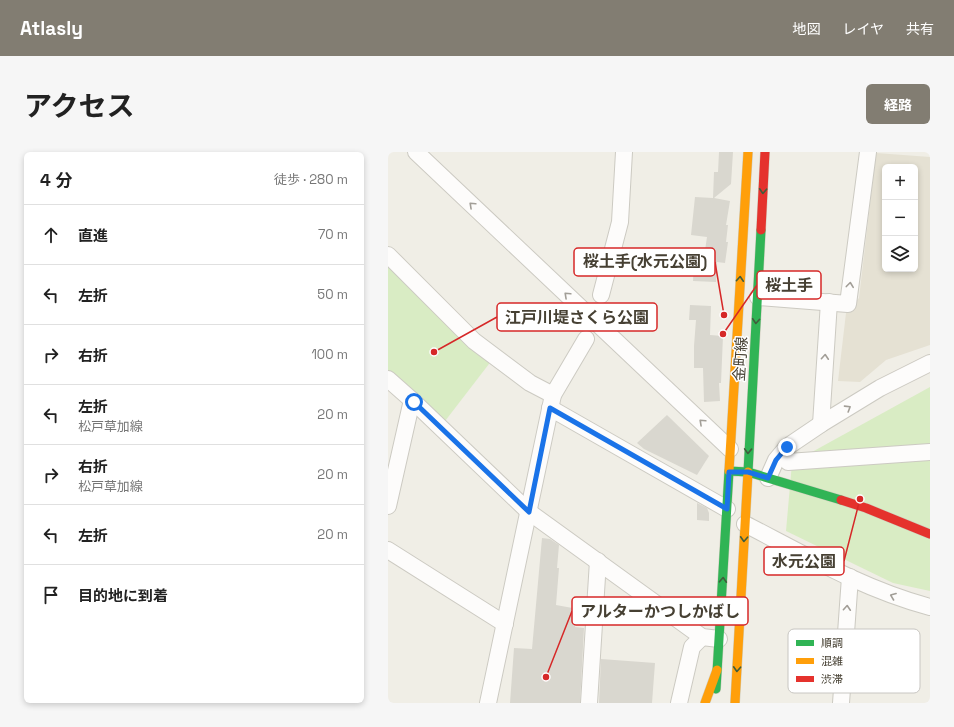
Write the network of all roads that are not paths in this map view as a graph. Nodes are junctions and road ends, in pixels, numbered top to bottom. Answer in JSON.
{"nodes":[{"id":1,"x":416,"y":152,"type":"edge"},
{"id":2,"x":624,"y":152,"type":"edge"},
{"id":3,"x":748,"y":152,"type":"edge"},
{"id":4,"x":765,"y":152,"type":"edge"},
{"id":5,"x":868,"y":152,"type":"edge"},
{"id":6,"x":388,"y":255,"type":"edge"},
{"id":7,"x":601,"y":295,"type":"dead end"},
{"id":8,"x":758,"y":298,"type":"junction"},
{"id":9,"x":829,"y":302,"type":"junction"},
{"id":10,"x":586,"y":339,"type":"dead end"},
{"id":11,"x":930,"y":363,"type":"edge"},
{"id":12,"x":388,"y":379,"type":"edge"},
{"id":13,"x":412,"y":400,"type":"junction"},
{"id":14,"x":551,"y":402,"type":"junction"},
{"id":15,"x":821,"y":424,"type":"junction"},
{"id":16,"x":730,"y":449,"type":"junction"},
{"id":17,"x":930,"y":452,"type":"edge"},
{"id":18,"x":788,"y":462,"type":"dead end"},
{"id":19,"x":729,"y":472,"type":"junction"},
{"id":20,"x":748,"y":472,"type":"junction"},
{"id":21,"x":768,"y":478,"type":"junction"},
{"id":22,"x":388,"y":506,"type":"edge"},
{"id":23,"x":727,"y":509,"type":"junction"},
{"id":24,"x":529,"y":512,"type":"junction"},
{"id":25,"x":745,"y":524,"type":"junction"},
{"id":26,"x":930,"y":534,"type":"edge"},
{"id":27,"x":388,"y":550,"type":"edge"},
{"id":28,"x":598,"y":561,"type":"junction"},
{"id":29,"x":850,"y":577,"type":"junction"},
{"id":30,"x":930,"y":607,"type":"edge"},
{"id":31,"x":505,"y":624,"type":"junction"},
{"id":32,"x":846,"y":629,"type":"edge"},
{"id":33,"x":702,"y":637,"type":"junction"},
{"id":34,"x":719,"y":639,"type":"junction"},
{"id":35,"x":717,"y":670,"type":"junction"},
{"id":36,"x":842,"y":693,"type":"edge"},
{"id":37,"x":488,"y":703,"type":"edge"},
{"id":38,"x":589,"y":703,"type":"edge"},
{"id":39,"x":680,"y":703,"type":"edge"},
{"id":40,"x":705,"y":703,"type":"edge"},
{"id":41,"x":716,"y":703,"type":"edge"},
{"id":42,"x":734,"y":703,"type":"edge"},
{"id":43,"x":841,"y":703,"type":"edge"}],
"edges":[{"from":16,"to":1,"type":"street","one_way":true},
{"from":2,"to":7,"type":"street"},
{"from":16,"to":3,"type":"main road","name":"金町線","one_way":true},
{"from":4,"to":8,"type":"main road","name":"金町線","one_way":true},
{"from":9,"to":5,"type":"street","one_way":true},
{"from":6,"to":14,"type":"street"},
{"from":8,"to":9,"type":"street"},
{"from":8,"to":20,"type":"main road","name":"金町線","one_way":true},
{"from":15,"to":9,"type":"street","one_way":true},
{"from":10,"to":14,"type":"street"},
{"from":15,"to":11,"type":"street","one_way":true},
{"from":12,"to":13,"type":"street"},
{"from":13,"to":22,"type":"street"},
{"from":13,"to":24,"type":"street"},
{"from":14,"to":23,"type":"street"},
{"from":14,"to":24,"type":"street"},
{"from":15,"to":21,"type":"street"},
{"from":16,"to":19,"type":"main road","name":"金町線"},
{"from":17,"to":18,"type":"street"},
{"from":19,"to":20,"type":"main road"},
{"from":19,"to":23,"type":"main road","name":"金町線"},
{"from":20,"to":21,"type":"main road"},
{"from":20,"to":25,"type":"main road","name":"金町線"},
{"from":21,"to":26,"type":"main road"},
{"from":34,"to":23,"type":"main road","name":"金町線","one_way":true},
{"from":24,"to":28,"type":"street"},
{"from":24,"to":31,"type":"street"},
{"from":25,"to":29,"type":"street"},
{"from":25,"to":42,"type":"main road","name":"金町線","one_way":true},
{"from":27,"to":31,"type":"street"},
{"from":28,"to":33,"type":"street"},
{"from":28,"to":38,"type":"street"},
{"from":30,"to":29,"type":"street","one_way":true},
{"from":32,"to":29,"type":"street","one_way":true},
{"from":31,"to":37,"type":"street"},
{"from":33,"to":34,"type":"street"},
{"from":33,"to":39,"type":"street"},
{"from":34,"to":35,"type":"main road","name":"金町線"},
{"from":35,"to":40,"type":"main road"},
{"from":35,"to":41,"type":"main road"},
{"from":43,"to":36,"type":"street","one_way":true}]}
